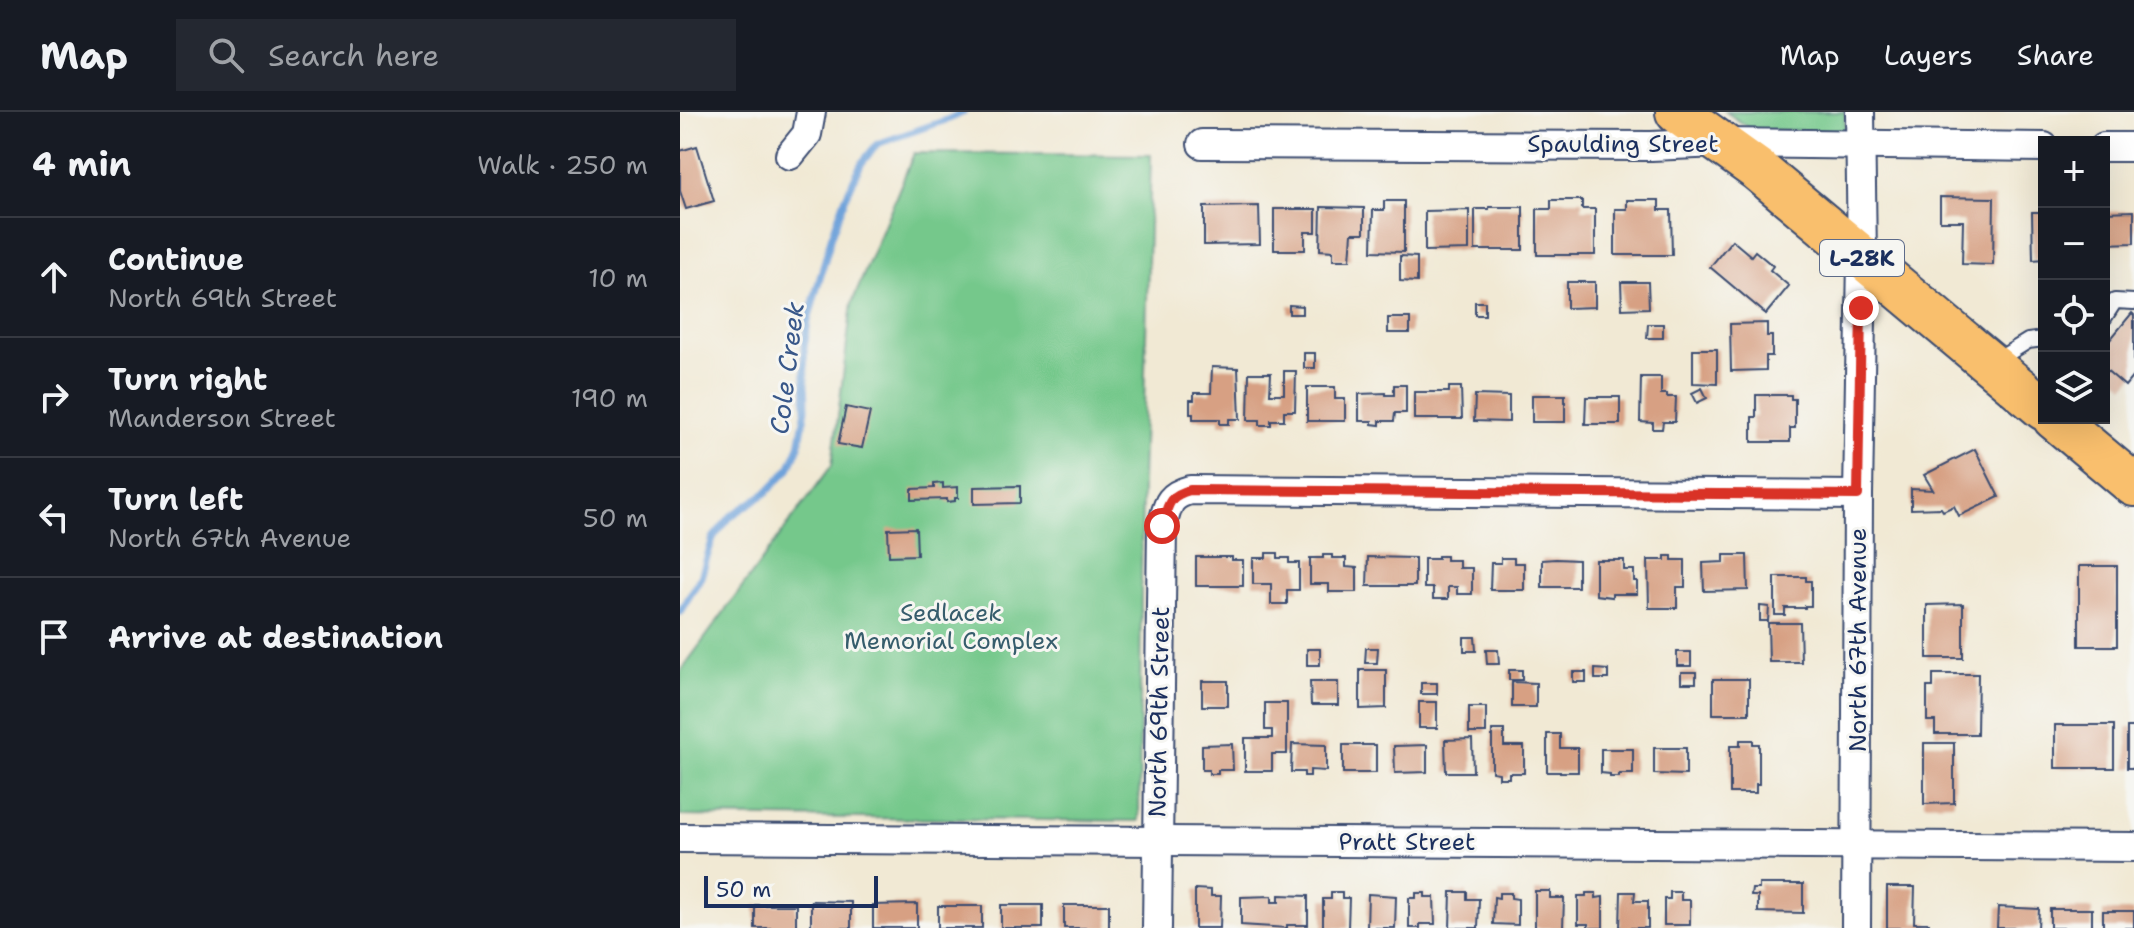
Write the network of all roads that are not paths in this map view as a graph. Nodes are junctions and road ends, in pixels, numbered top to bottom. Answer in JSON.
{"nodes":[{"id":1,"x":811,"y":112,"type":"edge"},
{"id":2,"x":1677,"y":112,"type":"edge"},
{"id":3,"x":1860,"y":112,"type":"edge"},
{"id":4,"x":1719,"y":143,"type":"junction"},
{"id":5,"x":1202,"y":144,"type":"dead end"},
{"id":6,"x":1860,"y":146,"type":"junction"},
{"id":7,"x":2038,"y":147,"type":"edge"},
{"id":8,"x":2110,"y":147,"type":"edge"},
{"id":9,"x":2134,"y":147,"type":"edge"},
{"id":10,"x":790,"y":155,"type":"dead end"},
{"id":11,"x":1862,"y":258,"type":"junction"},
{"id":12,"x":2134,"y":302,"type":"edge"},
{"id":13,"x":2110,"y":309,"type":"edge"},
{"id":14,"x":2038,"y":340,"type":"edge"},
{"id":15,"x":1990,"y":365,"type":"junction"},
{"id":16,"x":2038,"y":404,"type":"edge"},
{"id":17,"x":2061,"y":424,"type":"edge"},
{"id":18,"x":2134,"y":485,"type":"edge"},
{"id":19,"x":1858,"y":495,"type":"junction"},
{"id":20,"x":680,"y":838,"type":"edge"},
{"id":21,"x":1157,"y":841,"type":"junction"},
{"id":22,"x":1857,"y":845,"type":"junction"},
{"id":23,"x":2134,"y":847,"type":"edge"},
{"id":24,"x":1157,"y":928,"type":"edge"},
{"id":25,"x":1856,"y":928,"type":"edge"}],
"edges":[{"from":1,"to":10,"type":"street"},
{"from":2,"to":4,"type":"main road","number":"L-28K"},
{"from":3,"to":6,"type":"street","name":"North 67th Avenue"},
{"from":4,"to":5,"type":"street","name":"Spaulding Street"},
{"from":4,"to":6,"type":"street","name":"Spaulding Street"},
{"from":4,"to":11,"type":"main road","number":"L-28K"},
{"from":6,"to":7,"type":"street","name":"Spaulding Street"},
{"from":6,"to":11,"type":"street","name":"North 67th Avenue"},
{"from":8,"to":9,"type":"street"},
{"from":11,"to":15,"type":"main road","number":"L-28K"},
{"from":11,"to":19,"type":"street","name":"North 67th Avenue"},
{"from":12,"to":13,"type":"lane"},
{"from":14,"to":15,"type":"lane"},
{"from":15,"to":16,"type":"main road","number":"L-28K"},
{"from":17,"to":18,"type":"main road"},
{"from":19,"to":21,"type":"street","name":"North 69th Street"},
{"from":19,"to":22,"type":"street","name":"North 67th Avenue"},
{"from":20,"to":21,"type":"street","name":"Pratt Street"},
{"from":21,"to":22,"type":"street","name":"Pratt Street"},
{"from":21,"to":24,"type":"street","name":"North 69th Street"},
{"from":22,"to":23,"type":"street","name":"Pratt Street"},
{"from":22,"to":25,"type":"street","name":"North 67th Avenue"}]}
